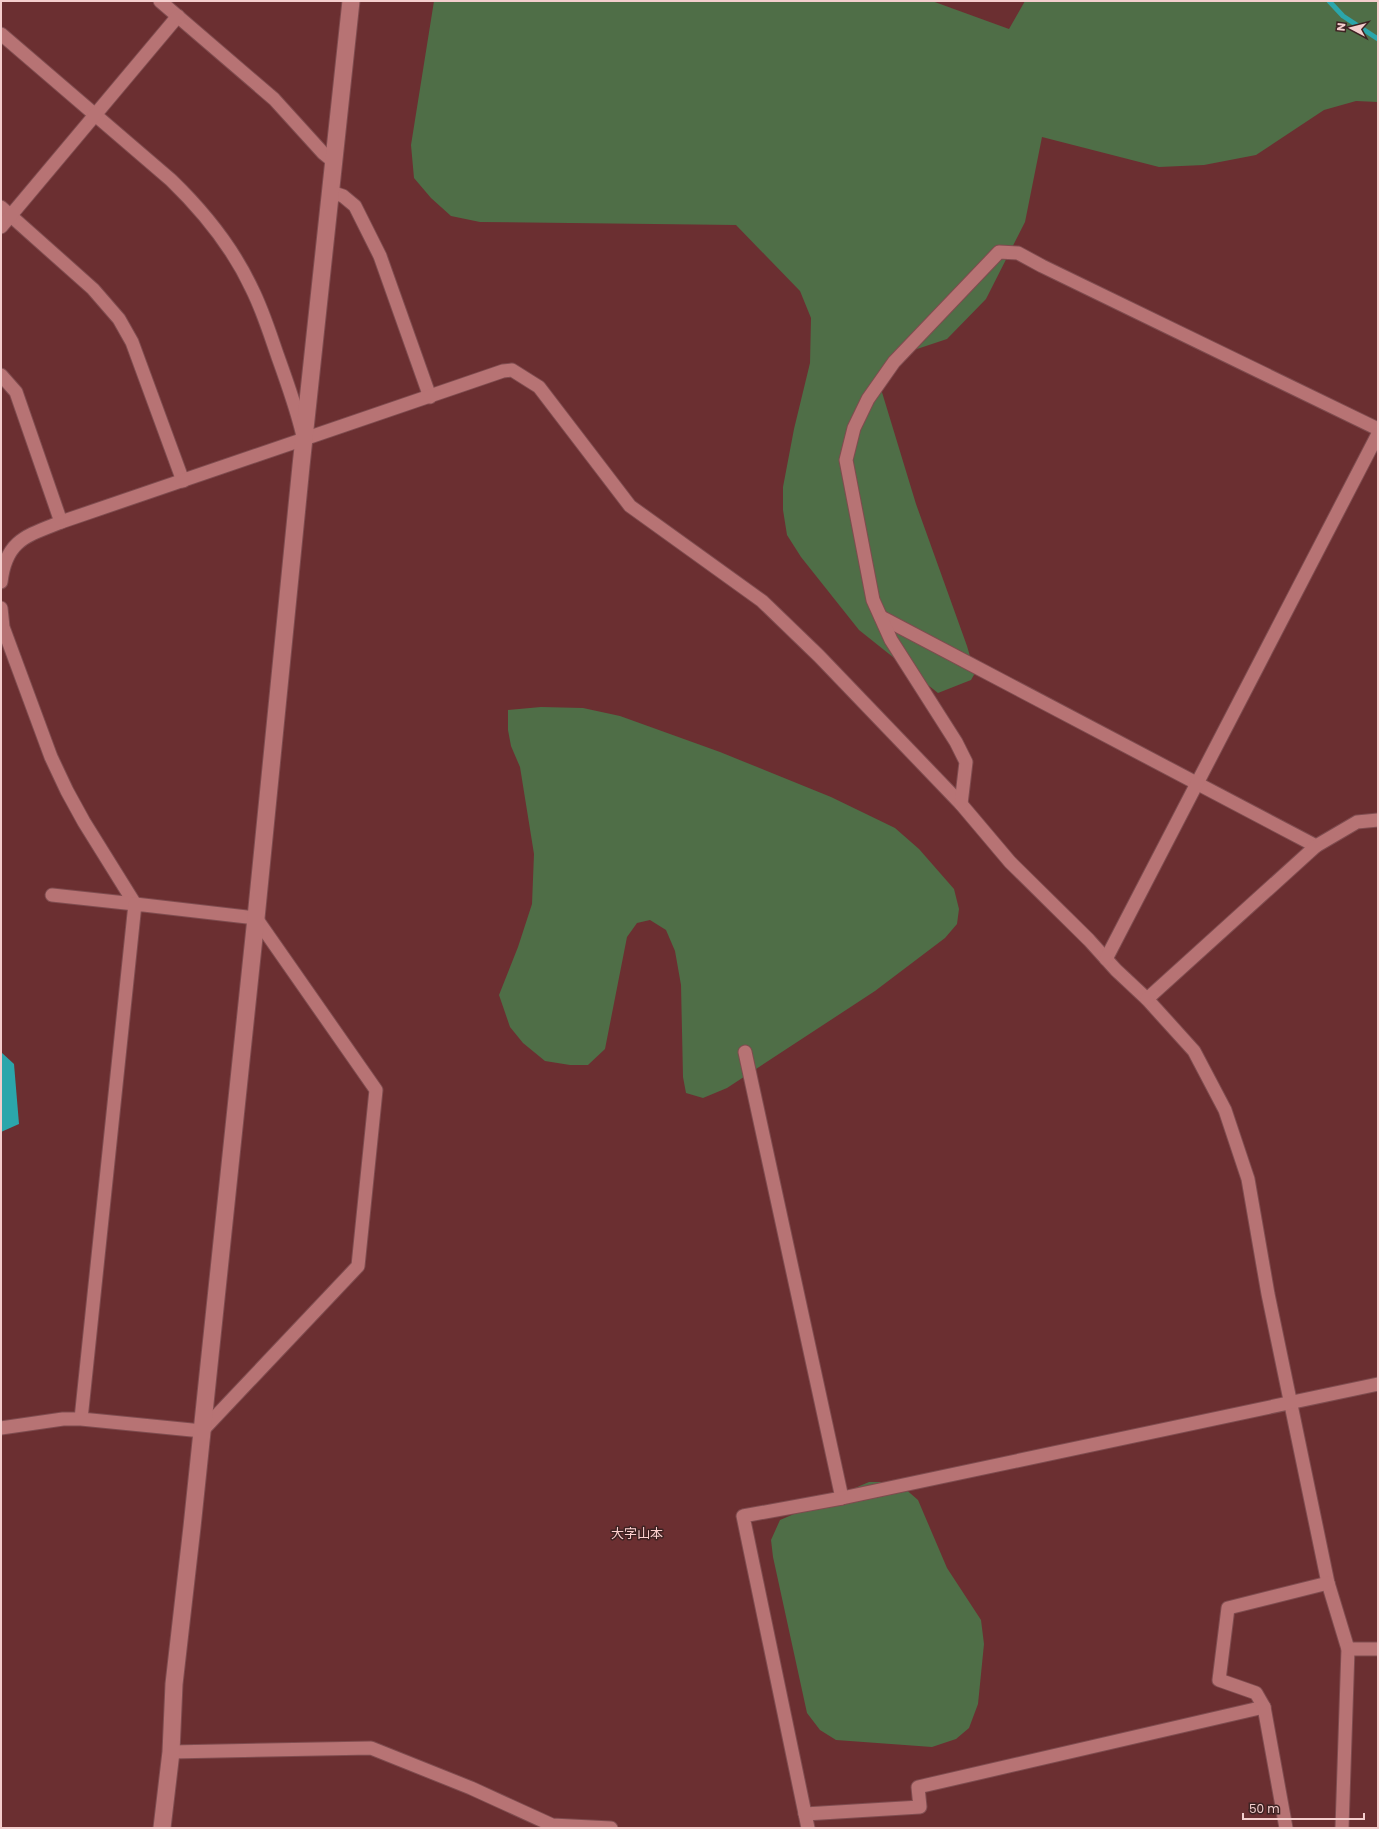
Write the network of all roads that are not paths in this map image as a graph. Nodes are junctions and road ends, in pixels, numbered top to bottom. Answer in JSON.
{"nodes":[{"id":1,"x":160,"y":1,"type":"edge"},
{"id":2,"x":352,"y":1,"type":"edge"},
{"id":3,"x":178,"y":16,"type":"junction"},
{"id":4,"x":1,"y":34,"type":"edge"},
{"id":5,"x":96,"y":116,"type":"junction"},
{"id":6,"x":334,"y":162,"type":"junction"},
{"id":7,"x":331,"y":192,"type":"junction"},
{"id":8,"x":6,"y":211,"type":"edge"},
{"id":9,"x":1,"y":227,"type":"edge"},
{"id":10,"x":1,"y":375,"type":"edge"},
{"id":11,"x":430,"y":397,"type":"junction"},
{"id":12,"x":1378,"y":429,"type":"edge"},
{"id":13,"x":1378,"y":434,"type":"edge"},
{"id":14,"x":304,"y":440,"type":"junction"},
{"id":15,"x":183,"y":481,"type":"junction"},
{"id":16,"x":61,"y":522,"type":"junction"},
{"id":17,"x":1,"y":582,"type":"edge"},
{"id":18,"x":1,"y":608,"type":"edge"},
{"id":19,"x":881,"y":617,"type":"junction"},
{"id":20,"x":1197,"y":782,"type":"junction"},
{"id":21,"x":960,"y":804,"type":"junction"},
{"id":22,"x":1378,"y":820,"type":"edge"},
{"id":23,"x":1316,"y":846,"type":"junction"},
{"id":24,"x":52,"y":895,"type":"dead end"},
{"id":25,"x":135,"y":904,"type":"junction"},
{"id":26,"x":256,"y":918,"type":"junction"},
{"id":27,"x":1106,"y":959,"type":"junction"},
{"id":28,"x":1147,"y":999,"type":"junction"},
{"id":29,"x":745,"y":1052,"type":"dead end"},
{"id":30,"x":1378,"y":1384,"type":"edge"},
{"id":31,"x":1290,"y":1402,"type":"junction"},
{"id":32,"x":81,"y":1419,"type":"junction"},
{"id":33,"x":1,"y":1428,"type":"edge"},
{"id":34,"x":202,"y":1431,"type":"junction"},
{"id":35,"x":842,"y":1498,"type":"junction"},
{"id":36,"x":1328,"y":1583,"type":"junction"},
{"id":37,"x":1348,"y":1649,"type":"junction"},
{"id":38,"x":1378,"y":1649,"type":"edge"},
{"id":39,"x":1264,"y":1707,"type":"junction"},
{"id":40,"x":171,"y":1752,"type":"junction"},
{"id":41,"x":805,"y":1814,"type":"junction"},
{"id":42,"x":162,"y":1828,"type":"edge"},
{"id":43,"x":611,"y":1828,"type":"edge"},
{"id":44,"x":808,"y":1828,"type":"edge"},
{"id":45,"x":1286,"y":1828,"type":"edge"},
{"id":46,"x":1342,"y":1828,"type":"edge"}],
"edges":[{"from":1,"to":3,"type":"street"},
{"from":2,"to":6,"type":"street"},
{"from":3,"to":5,"type":"street"},
{"from":3,"to":6,"type":"street"},
{"from":4,"to":5,"type":"street"},
{"from":5,"to":8,"type":"street"},
{"from":5,"to":14,"type":"street"},
{"from":6,"to":7,"type":"street"},
{"from":7,"to":11,"type":"street"},
{"from":7,"to":14,"type":"street"},
{"from":8,"to":9,"type":"street"},
{"from":8,"to":15,"type":"street"},
{"from":10,"to":16,"type":"street"},
{"from":11,"to":14,"type":"street"},
{"from":11,"to":21,"type":"street"},
{"from":12,"to":19,"type":"street"},
{"from":13,"to":20,"type":"street"},
{"from":14,"to":15,"type":"street"},
{"from":14,"to":26,"type":"street"},
{"from":15,"to":16,"type":"street"},
{"from":16,"to":17,"type":"street"},
{"from":18,"to":25,"type":"street"},
{"from":19,"to":20,"type":"street"},
{"from":19,"to":21,"type":"street"},
{"from":20,"to":23,"type":"street"},
{"from":20,"to":27,"type":"street"},
{"from":21,"to":27,"type":"street"},
{"from":22,"to":23,"type":"street"},
{"from":23,"to":28,"type":"street"},
{"from":24,"to":25,"type":"street"},
{"from":25,"to":26,"type":"street"},
{"from":25,"to":32,"type":"street"},
{"from":26,"to":34,"type":"street"},
{"from":26,"to":34,"type":"street"},
{"from":27,"to":28,"type":"street"},
{"from":28,"to":31,"type":"street"},
{"from":29,"to":35,"type":"street"},
{"from":30,"to":31,"type":"street"},
{"from":31,"to":35,"type":"street"},
{"from":31,"to":36,"type":"street"},
{"from":32,"to":33,"type":"street"},
{"from":32,"to":34,"type":"street"},
{"from":34,"to":40,"type":"street"},
{"from":35,"to":41,"type":"street"},
{"from":36,"to":37,"type":"street"},
{"from":36,"to":39,"type":"street"},
{"from":37,"to":38,"type":"street"},
{"from":37,"to":46,"type":"street"},
{"from":39,"to":41,"type":"street"},
{"from":39,"to":45,"type":"street"},
{"from":40,"to":42,"type":"street"},
{"from":40,"to":43,"type":"street"},
{"from":41,"to":44,"type":"street"}]}
